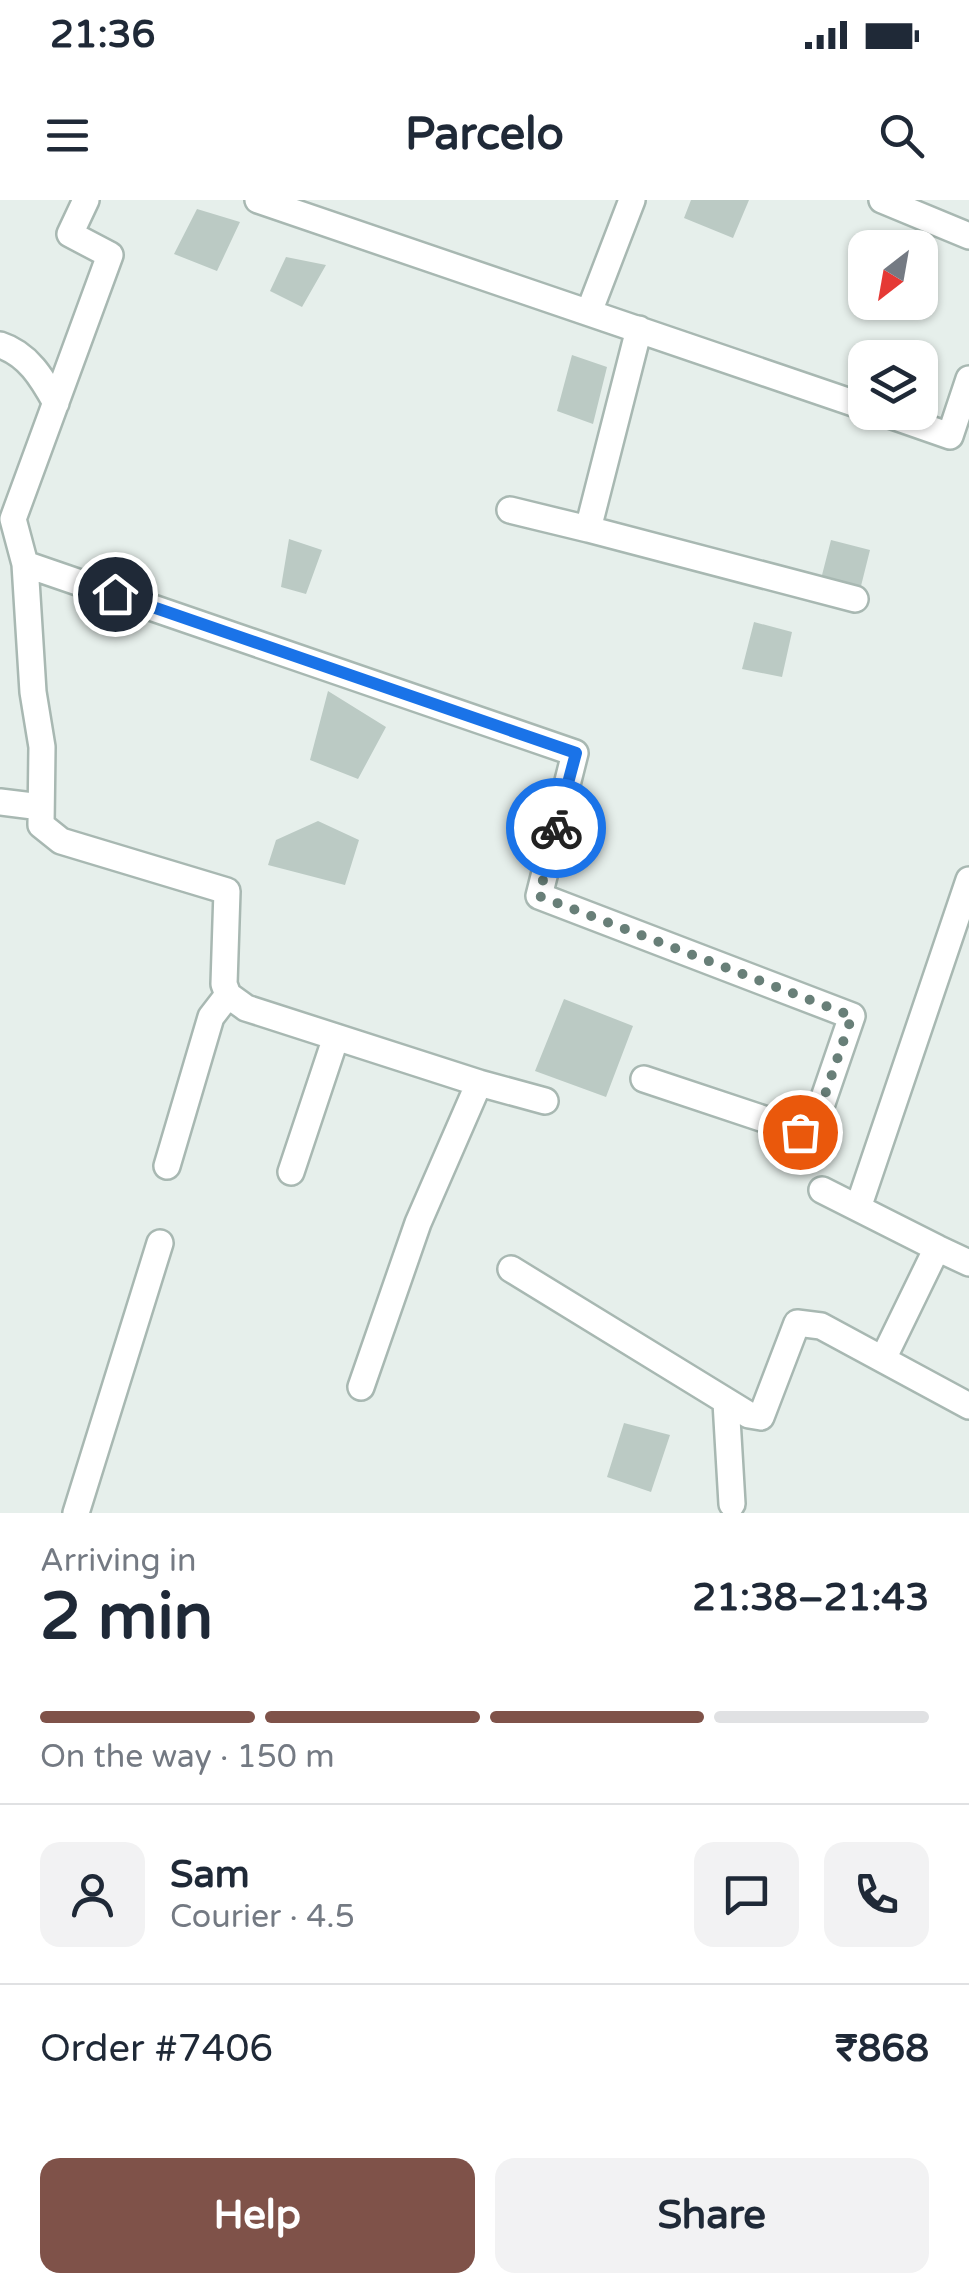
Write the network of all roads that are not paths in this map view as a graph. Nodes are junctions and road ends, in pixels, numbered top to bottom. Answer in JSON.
{"nodes":[{"id":1,"x":86,"y":200,"type":"edge"},
{"id":2,"x":258,"y":200,"type":"edge"},
{"id":3,"x":632,"y":200,"type":"edge"},
{"id":4,"x":882,"y":200,"type":"edge"},
{"id":5,"x":969,"y":236,"type":"edge"},
{"id":6,"x":588,"y":312,"type":"junction"},
{"id":7,"x":639,"y":330,"type":"junction"},
{"id":8,"x":0,"y":345,"type":"edge"},
{"id":9,"x":969,"y":379,"type":"edge"},
{"id":10,"x":848,"y":401,"type":"edge"},
{"id":11,"x":56,"y":403,"type":"junction"},
{"id":12,"x":933,"y":430,"type":"edge"},
{"id":13,"x":510,"y":510,"type":"dead end"},
{"id":14,"x":7,"y":517,"type":"edge"},
{"id":15,"x":588,"y":529,"type":"junction"},
{"id":16,"x":24,"y":564,"type":"junction"},
{"id":17,"x":855,"y":599,"type":"dead end"},
{"id":18,"x":0,"y":802,"type":"edge"},
{"id":19,"x":41,"y":807,"type":"junction"},
{"id":20,"x":969,"y":880,"type":"edge"},
{"id":21,"x":228,"y":995,"type":"junction"},
{"id":22,"x":336,"y":1037,"type":"junction"},
{"id":23,"x":644,"y":1078,"type":"dead end"},
{"id":24,"x":479,"y":1083,"type":"junction"},
{"id":25,"x":545,"y":1100,"type":"dead end"},
{"id":26,"x":167,"y":1166,"type":"dead end"},
{"id":27,"x":291,"y":1172,"type":"dead end"},
{"id":28,"x":822,"y":1190,"type":"dead end"},
{"id":29,"x":858,"y":1208,"type":"junction"},
{"id":30,"x":160,"y":1243,"type":"dead end"},
{"id":31,"x":937,"y":1248,"type":"junction"},
{"id":32,"x":969,"y":1264,"type":"edge"},
{"id":33,"x":511,"y":1269,"type":"dead end"},
{"id":34,"x":883,"y":1359,"type":"junction"},
{"id":35,"x":361,"y":1387,"type":"dead end"},
{"id":36,"x":726,"y":1402,"type":"junction"},
{"id":37,"x":969,"y":1406,"type":"edge"},
{"id":38,"x":732,"y":1504,"type":"dead end"},
{"id":39,"x":76,"y":1513,"type":"edge"}],
"edges":[{"from":1,"to":11,"type":"street"},
{"from":2,"to":6,"type":"street"},
{"from":3,"to":6,"type":"street"},
{"from":4,"to":5,"type":"street"},
{"from":6,"to":7,"type":"street"},
{"from":7,"to":10,"type":"street"},
{"from":7,"to":15,"type":"street"},
{"from":8,"to":11,"type":"street"},
{"from":9,"to":12,"type":"street"},
{"from":11,"to":14,"type":"street"},
{"from":13,"to":15,"type":"street"},
{"from":14,"to":16,"type":"street"},
{"from":15,"to":17,"type":"street"},
{"from":16,"to":19,"type":"street"},
{"from":16,"to":23,"type":"street"},
{"from":18,"to":19,"type":"street"},
{"from":19,"to":21,"type":"street"},
{"from":20,"to":29,"type":"street"},
{"from":21,"to":22,"type":"street"},
{"from":21,"to":26,"type":"street"},
{"from":22,"to":24,"type":"street"},
{"from":22,"to":27,"type":"street"},
{"from":24,"to":25,"type":"street"},
{"from":24,"to":35,"type":"street"},
{"from":28,"to":29,"type":"street"},
{"from":29,"to":31,"type":"street"},
{"from":30,"to":39,"type":"street"},
{"from":31,"to":32,"type":"street"},
{"from":31,"to":34,"type":"street"},
{"from":33,"to":36,"type":"street"},
{"from":34,"to":36,"type":"street"},
{"from":34,"to":37,"type":"street"},
{"from":36,"to":38,"type":"street"}]}
